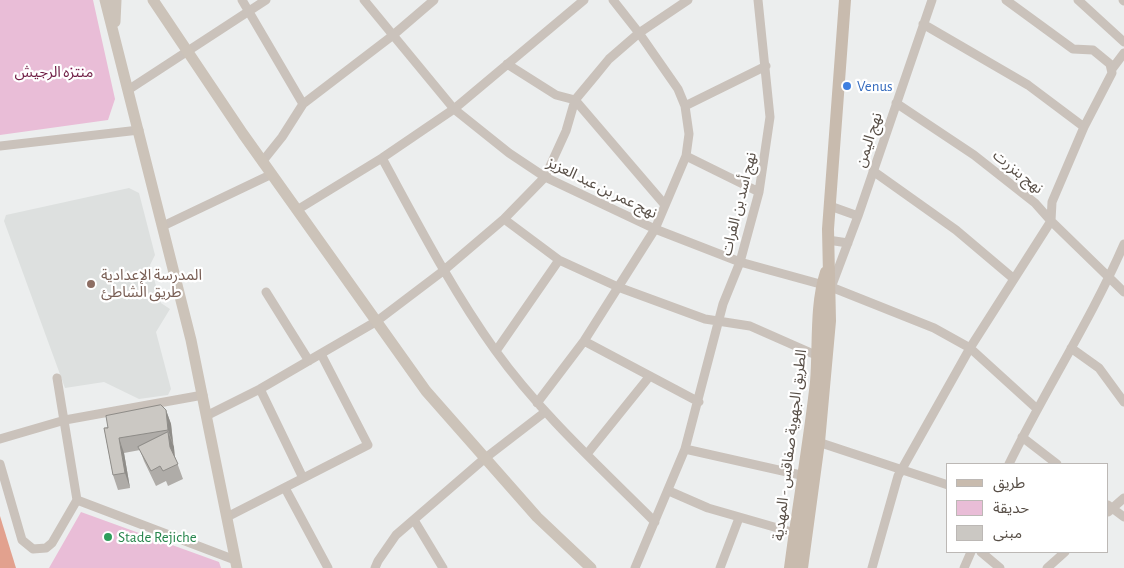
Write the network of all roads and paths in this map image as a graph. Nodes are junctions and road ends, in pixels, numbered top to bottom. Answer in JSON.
{"nodes":[{"id":1,"x":114,"y":0,"type":"edge"},
{"id":2,"x":153,"y":0,"type":"edge"},
{"id":3,"x":242,"y":0,"type":"edge"},
{"id":4,"x":266,"y":0,"type":"edge"},
{"id":5,"x":364,"y":0,"type":"edge"},
{"id":6,"x":434,"y":0,"type":"edge"},
{"id":7,"x":584,"y":0,"type":"edge"},
{"id":8,"x":613,"y":0,"type":"edge"},
{"id":9,"x":688,"y":0,"type":"edge"},
{"id":10,"x":758,"y":0,"type":"edge"},
{"id":11,"x":845,"y":0,"type":"edge"},
{"id":12,"x":932,"y":0,"type":"edge"},
{"id":13,"x":1006,"y":0,"type":"edge"},
{"id":14,"x":1078,"y":0,"type":"edge"},
{"id":15,"x":249,"y":12,"type":"junction"},
{"id":16,"x":923,"y":24,"type":"junction"},
{"id":17,"x":639,"y":33,"type":"junction"},
{"id":18,"x":392,"y":36,"type":"junction"},
{"id":19,"x":1124,"y":42,"type":"edge"},
{"id":20,"x":188,"y":52,"type":"junction"},
{"id":21,"x":1124,"y":53,"type":"edge"},
{"id":22,"x":507,"y":64,"type":"junction"},
{"id":23,"x":766,"y":66,"type":"junction"},
{"id":24,"x":1112,"y":69,"type":"junction"},
{"id":25,"x":128,"y":90,"type":"junction"},
{"id":26,"x":575,"y":100,"type":"junction"},
{"id":27,"x":896,"y":103,"type":"junction"},
{"id":28,"x":303,"y":104,"type":"junction"},
{"id":29,"x":685,"y":106,"type":"junction"},
{"id":30,"x":454,"y":109,"type":"junction"},
{"id":31,"x":1084,"y":127,"type":"junction"},
{"id":32,"x":139,"y":130,"type":"junction"},
{"id":33,"x":0,"y":146,"type":"edge"},
{"id":34,"x":686,"y":156,"type":"junction"},
{"id":35,"x":382,"y":158,"type":"junction"},
{"id":36,"x":262,"y":162,"type":"junction"},
{"id":37,"x":873,"y":172,"type":"junction"},
{"id":38,"x":272,"y":174,"type":"junction"},
{"id":39,"x":545,"y":177,"type":"junction"},
{"id":40,"x":760,"y":192,"type":"junction"},
{"id":41,"x":665,"y":205,"type":"junction"},
{"id":42,"x":830,"y":206,"type":"junction"},
{"id":43,"x":297,"y":210,"type":"junction"},
{"id":44,"x":858,"y":216,"type":"junction"},
{"id":45,"x":504,"y":219,"type":"junction"},
{"id":46,"x":1051,"y":221,"type":"junction"},
{"id":47,"x":163,"y":226,"type":"junction"},
{"id":48,"x":655,"y":228,"type":"junction"},
{"id":49,"x":828,"y":240,"type":"junction"},
{"id":50,"x":848,"y":243,"type":"junction"},
{"id":51,"x":1124,"y":244,"type":"edge"},
{"id":52,"x":559,"y":260,"type":"junction"},
{"id":53,"x":740,"y":262,"type":"junction"},
{"id":54,"x":443,"y":271,"type":"junction"},
{"id":55,"x":1110,"y":277,"type":"junction"},
{"id":56,"x":1014,"y":279,"type":"junction"},
{"id":57,"x":618,"y":287,"type":"junction"},
{"id":58,"x":826,"y":287,"type":"junction"},
{"id":59,"x":266,"y":292,"type":"dead end"},
{"id":60,"x":1124,"y":292,"type":"edge"},
{"id":61,"x":377,"y":321,"type":"junction"},
{"id":62,"x":720,"y":321,"type":"junction"},
{"id":63,"x":584,"y":341,"type":"junction"},
{"id":64,"x":970,"y":348,"type":"junction"},
{"id":65,"x":1071,"y":348,"type":"junction"},
{"id":66,"x":496,"y":351,"type":"junction"},
{"id":67,"x":321,"y":354,"type":"junction"},
{"id":68,"x":818,"y":356,"type":"junction"},
{"id":69,"x":309,"y":361,"type":"junction"},
{"id":70,"x":649,"y":377,"type":"junction"},
{"id":71,"x":57,"y":378,"type":"dead end"},
{"id":72,"x":260,"y":389,"type":"junction"},
{"id":73,"x":203,"y":395,"type":"junction"},
{"id":74,"x":537,"y":402,"type":"junction"},
{"id":75,"x":699,"y":402,"type":"junction"},
{"id":76,"x":1124,"y":402,"type":"edge"},
{"id":77,"x":1036,"y":408,"type":"junction"},
{"id":78,"x":545,"y":412,"type":"junction"},
{"id":79,"x":208,"y":415,"type":"junction"},
{"id":80,"x":66,"y":420,"type":"junction"},
{"id":81,"x":1022,"y":437,"type":"junction"},
{"id":82,"x":0,"y":439,"type":"edge"},
{"id":83,"x":815,"y":441,"type":"junction"},
{"id":84,"x":685,"y":449,"type":"junction"},
{"id":85,"x":587,"y":454,"type":"junction"},
{"id":86,"x":484,"y":459,"type":"junction"},
{"id":87,"x":1009,"y":463,"type":"edge"},
{"id":88,"x":1056,"y":463,"type":"edge"},
{"id":89,"x":0,"y":464,"type":"edge"},
{"id":90,"x":903,"y":468,"type":"junction"},
{"id":91,"x":804,"y":476,"type":"junction"},
{"id":92,"x":303,"y":478,"type":"junction"},
{"id":93,"x":946,"y":484,"type":"edge"},
{"id":94,"x":285,"y":488,"type":"junction"},
{"id":95,"x":669,"y":491,"type":"junction"},
{"id":96,"x":1124,"y":498,"type":"edge"},
{"id":97,"x":77,"y":500,"type":"junction"},
{"id":98,"x":1109,"y":508,"type":"edge"},
{"id":99,"x":227,"y":517,"type":"junction"},
{"id":100,"x":1124,"y":517,"type":"edge"},
{"id":101,"x":739,"y":518,"type":"junction"},
{"id":102,"x":414,"y":520,"type":"junction"},
{"id":103,"x":655,"y":522,"type":"junction"},
{"id":104,"x":795,"y":533,"type":"junction"},
{"id":105,"x":971,"y":553,"type":"edge"},
{"id":106,"x":982,"y":553,"type":"edge"},
{"id":107,"x":1064,"y":553,"type":"edge"},
{"id":108,"x":236,"y":564,"type":"edge"},
{"id":109,"x":584,"y":566,"type":"edge"},
{"id":110,"x":328,"y":568,"type":"edge"},
{"id":111,"x":375,"y":568,"type":"edge"},
{"id":112,"x":443,"y":568,"type":"edge"},
{"id":113,"x":635,"y":568,"type":"edge"},
{"id":114,"x":720,"y":568,"type":"edge"},
{"id":115,"x":790,"y":568,"type":"edge"},
{"id":116,"x":802,"y":568,"type":"edge"},
{"id":117,"x":872,"y":568,"type":"edge"},
{"id":118,"x":964,"y":568,"type":"edge"},
{"id":119,"x":1000,"y":568,"type":"edge"},
{"id":120,"x":1047,"y":568,"type":"edge"}],
"edges":[{"from":1,"to":25,"type":"street"},
{"from":2,"to":20,"type":"street"},
{"from":3,"to":15,"type":"street"},
{"from":4,"to":15,"type":"street"},
{"from":5,"to":18,"type":"street","name":"نهج عمر بن عبد العزيز"},
{"from":6,"to":18,"type":"street"},
{"from":7,"to":22,"type":"street"},
{"from":8,"to":17,"type":"street"},
{"from":9,"to":17,"type":"street"},
{"from":10,"to":23,"type":"street","name":"نهج أسد بن الفرات"},
{"from":11,"to":42,"type":"main road","name":"الطريق الجهوية صفاقس - المهدية"},
{"from":12,"to":16,"type":"street","name":"نهج اليمن"},
{"from":13,"to":24,"type":"street"},
{"from":14,"to":19,"type":"street"},
{"from":15,"to":20,"type":"street"},
{"from":15,"to":28,"type":"street"},
{"from":16,"to":27,"type":"street","name":"نهج اليمن"},
{"from":16,"to":31,"type":"street"},
{"from":17,"to":26,"type":"street"},
{"from":17,"to":29,"type":"street"},
{"from":18,"to":28,"type":"street"},
{"from":18,"to":30,"type":"street","name":"نهج عمر بن عبد العزيز"},
{"from":20,"to":25,"type":"street"},
{"from":20,"to":36,"type":"street"},
{"from":21,"to":24,"type":"street"},
{"from":22,"to":26,"type":"street"},
{"from":22,"to":30,"type":"street"},
{"from":23,"to":29,"type":"street"},
{"from":23,"to":40,"type":"street","name":"نهج أسد بن الفرات"},
{"from":24,"to":31,"type":"street"},
{"from":25,"to":32,"type":"street"},
{"from":26,"to":39,"type":"street"},
{"from":26,"to":41,"type":"street"},
{"from":27,"to":37,"type":"street","name":"نهج اليمن"},
{"from":27,"to":46,"type":"street","name":"نهج بنزرت"},
{"from":28,"to":36,"type":"street"},
{"from":29,"to":34,"type":"street"},
{"from":30,"to":35,"type":"street"},
{"from":30,"to":39,"type":"street","name":"نهج عمر بن عبد العزيز"},
{"from":31,"to":46,"type":"street"},
{"from":32,"to":33,"type":"street"},
{"from":32,"to":47,"type":"street"},
{"from":34,"to":40,"type":"street"},
{"from":34,"to":41,"type":"street"},
{"from":35,"to":43,"type":"street"},
{"from":35,"to":54,"type":"street"},
{"from":36,"to":38,"type":"street"},
{"from":37,"to":44,"type":"street","name":"نهج اليمن"},
{"from":37,"to":56,"type":"street"},
{"from":38,"to":43,"type":"street"},
{"from":38,"to":47,"type":"street"},
{"from":39,"to":45,"type":"street"},
{"from":39,"to":48,"type":"street","name":"نهج عمر بن عبد العزيز"},
{"from":40,"to":53,"type":"street","name":"نهج أسد بن الفرات"},
{"from":41,"to":48,"type":"street"},
{"from":42,"to":44,"type":"street"},
{"from":42,"to":49,"type":"main road","name":"الطريق الجهوية صفاقس - المهدية"},
{"from":43,"to":61,"type":"street"},
{"from":44,"to":50,"type":"street","name":"نهج اليمن"},
{"from":45,"to":52,"type":"street"},
{"from":45,"to":54,"type":"street"},
{"from":46,"to":55,"type":"street","name":"نهج بنزرت"},
{"from":46,"to":56,"type":"street"},
{"from":47,"to":73,"type":"street"},
{"from":48,"to":53,"type":"street","name":"نهج عمر بن عبد العزيز"},
{"from":48,"to":57,"type":"street"},
{"from":49,"to":50,"type":"street"},
{"from":49,"to":58,"type":"main road","name":"الطريق الجهوية صفاقس - المهدية"},
{"from":50,"to":58,"type":"street","name":"نهج اليمن"},
{"from":51,"to":55,"type":"street"},
{"from":52,"to":57,"type":"street"},
{"from":52,"to":66,"type":"street"},
{"from":53,"to":58,"type":"street","name":"نهج عمر بن عبد العزيز"},
{"from":53,"to":62,"type":"street","name":"نهج أسد بن الفرات"},
{"from":54,"to":61,"type":"street"},
{"from":54,"to":66,"type":"street"},
{"from":55,"to":60,"type":"street","name":"نهج بنزرت"},
{"from":55,"to":65,"type":"street"},
{"from":56,"to":64,"type":"street"},
{"from":57,"to":62,"type":"street"},
{"from":57,"to":63,"type":"street"},
{"from":58,"to":64,"type":"street","name":"نهج عمر بن عبد العزيز"},
{"from":58,"to":68,"type":"main road","name":"الطريق الجهوية صفاقس - المهدية"},
{"from":58,"to":83,"type":"main road","name":"الطريق الجهوية صفاقس - المهدية"},
{"from":59,"to":69,"type":"street"},
{"from":61,"to":67,"type":"street"},
{"from":61,"to":86,"type":"street"},
{"from":62,"to":68,"type":"street"},
{"from":62,"to":75,"type":"street","name":"نهج أسد بن الفرات"},
{"from":63,"to":70,"type":"street"},
{"from":63,"to":74,"type":"street"},
{"from":64,"to":77,"type":"street","name":"نهج عمر بن عبد العزيز"},
{"from":64,"to":90,"type":"street"},
{"from":65,"to":76,"type":"street"},
{"from":65,"to":77,"type":"street"},
{"from":66,"to":74,"type":"street"},
{"from":67,"to":69,"type":"street"},
{"from":67,"to":92,"type":"street"},
{"from":68,"to":83,"type":"main road","name":"الطريق الجهوية صفاقس - المهدية"},
{"from":69,"to":72,"type":"street"},
{"from":70,"to":75,"type":"street"},
{"from":70,"to":85,"type":"street"},
{"from":71,"to":80,"type":"street"},
{"from":72,"to":79,"type":"street"},
{"from":72,"to":92,"type":"street"},
{"from":73,"to":79,"type":"street"},
{"from":73,"to":80,"type":"street"},
{"from":74,"to":78,"type":"street"},
{"from":75,"to":84,"type":"street","name":"نهج أسد بن الفرات"},
{"from":77,"to":81,"type":"street"},
{"from":78,"to":85,"type":"street"},
{"from":78,"to":86,"type":"street"},
{"from":79,"to":99,"type":"street"},
{"from":80,"to":82,"type":"street"},
{"from":80,"to":97,"type":"street"},
{"from":81,"to":87,"type":"street"},
{"from":81,"to":88,"type":"street"},
{"from":83,"to":90,"type":"street"},
{"from":83,"to":91,"type":"main road","name":"الطريق الجهوية صفاقس - المهدية"},
{"from":83,"to":116,"type":"main road","name":"الطريق الجهوية صفاقس - المهدية"},
{"from":84,"to":91,"type":"street"},
{"from":84,"to":95,"type":"street","name":"نهج أسد بن الفرات"},
{"from":85,"to":103,"type":"street"},
{"from":86,"to":102,"type":"street"},
{"from":86,"to":109,"type":"street"},
{"from":89,"to":97,"type":"street"},
{"from":90,"to":93,"type":"street"},
{"from":90,"to":117,"type":"street"},
{"from":91,"to":104,"type":"main road","name":"الطريق الجهوية صفاقس - المهدية"},
{"from":92,"to":94,"type":"street"},
{"from":94,"to":99,"type":"street"},
{"from":94,"to":110,"type":"street"},
{"from":95,"to":101,"type":"street"},
{"from":95,"to":103,"type":"street","name":"نهج أسد بن الفرات"},
{"from":96,"to":98,"type":"street"},
{"from":97,"to":108,"type":"street"},
{"from":98,"to":100,"type":"street"},
{"from":99,"to":108,"type":"street"},
{"from":101,"to":104,"type":"street"},
{"from":101,"to":114,"type":"street"},
{"from":102,"to":111,"type":"street"},
{"from":102,"to":112,"type":"street"},
{"from":103,"to":113,"type":"street","name":"نهج أسد بن الفرات"},
{"from":104,"to":115,"type":"main road","name":"الطريق الجهوية صفاقس - المهدية"},
{"from":105,"to":118,"type":"street"},
{"from":106,"to":119,"type":"street"},
{"from":107,"to":120,"type":"street"}]}
